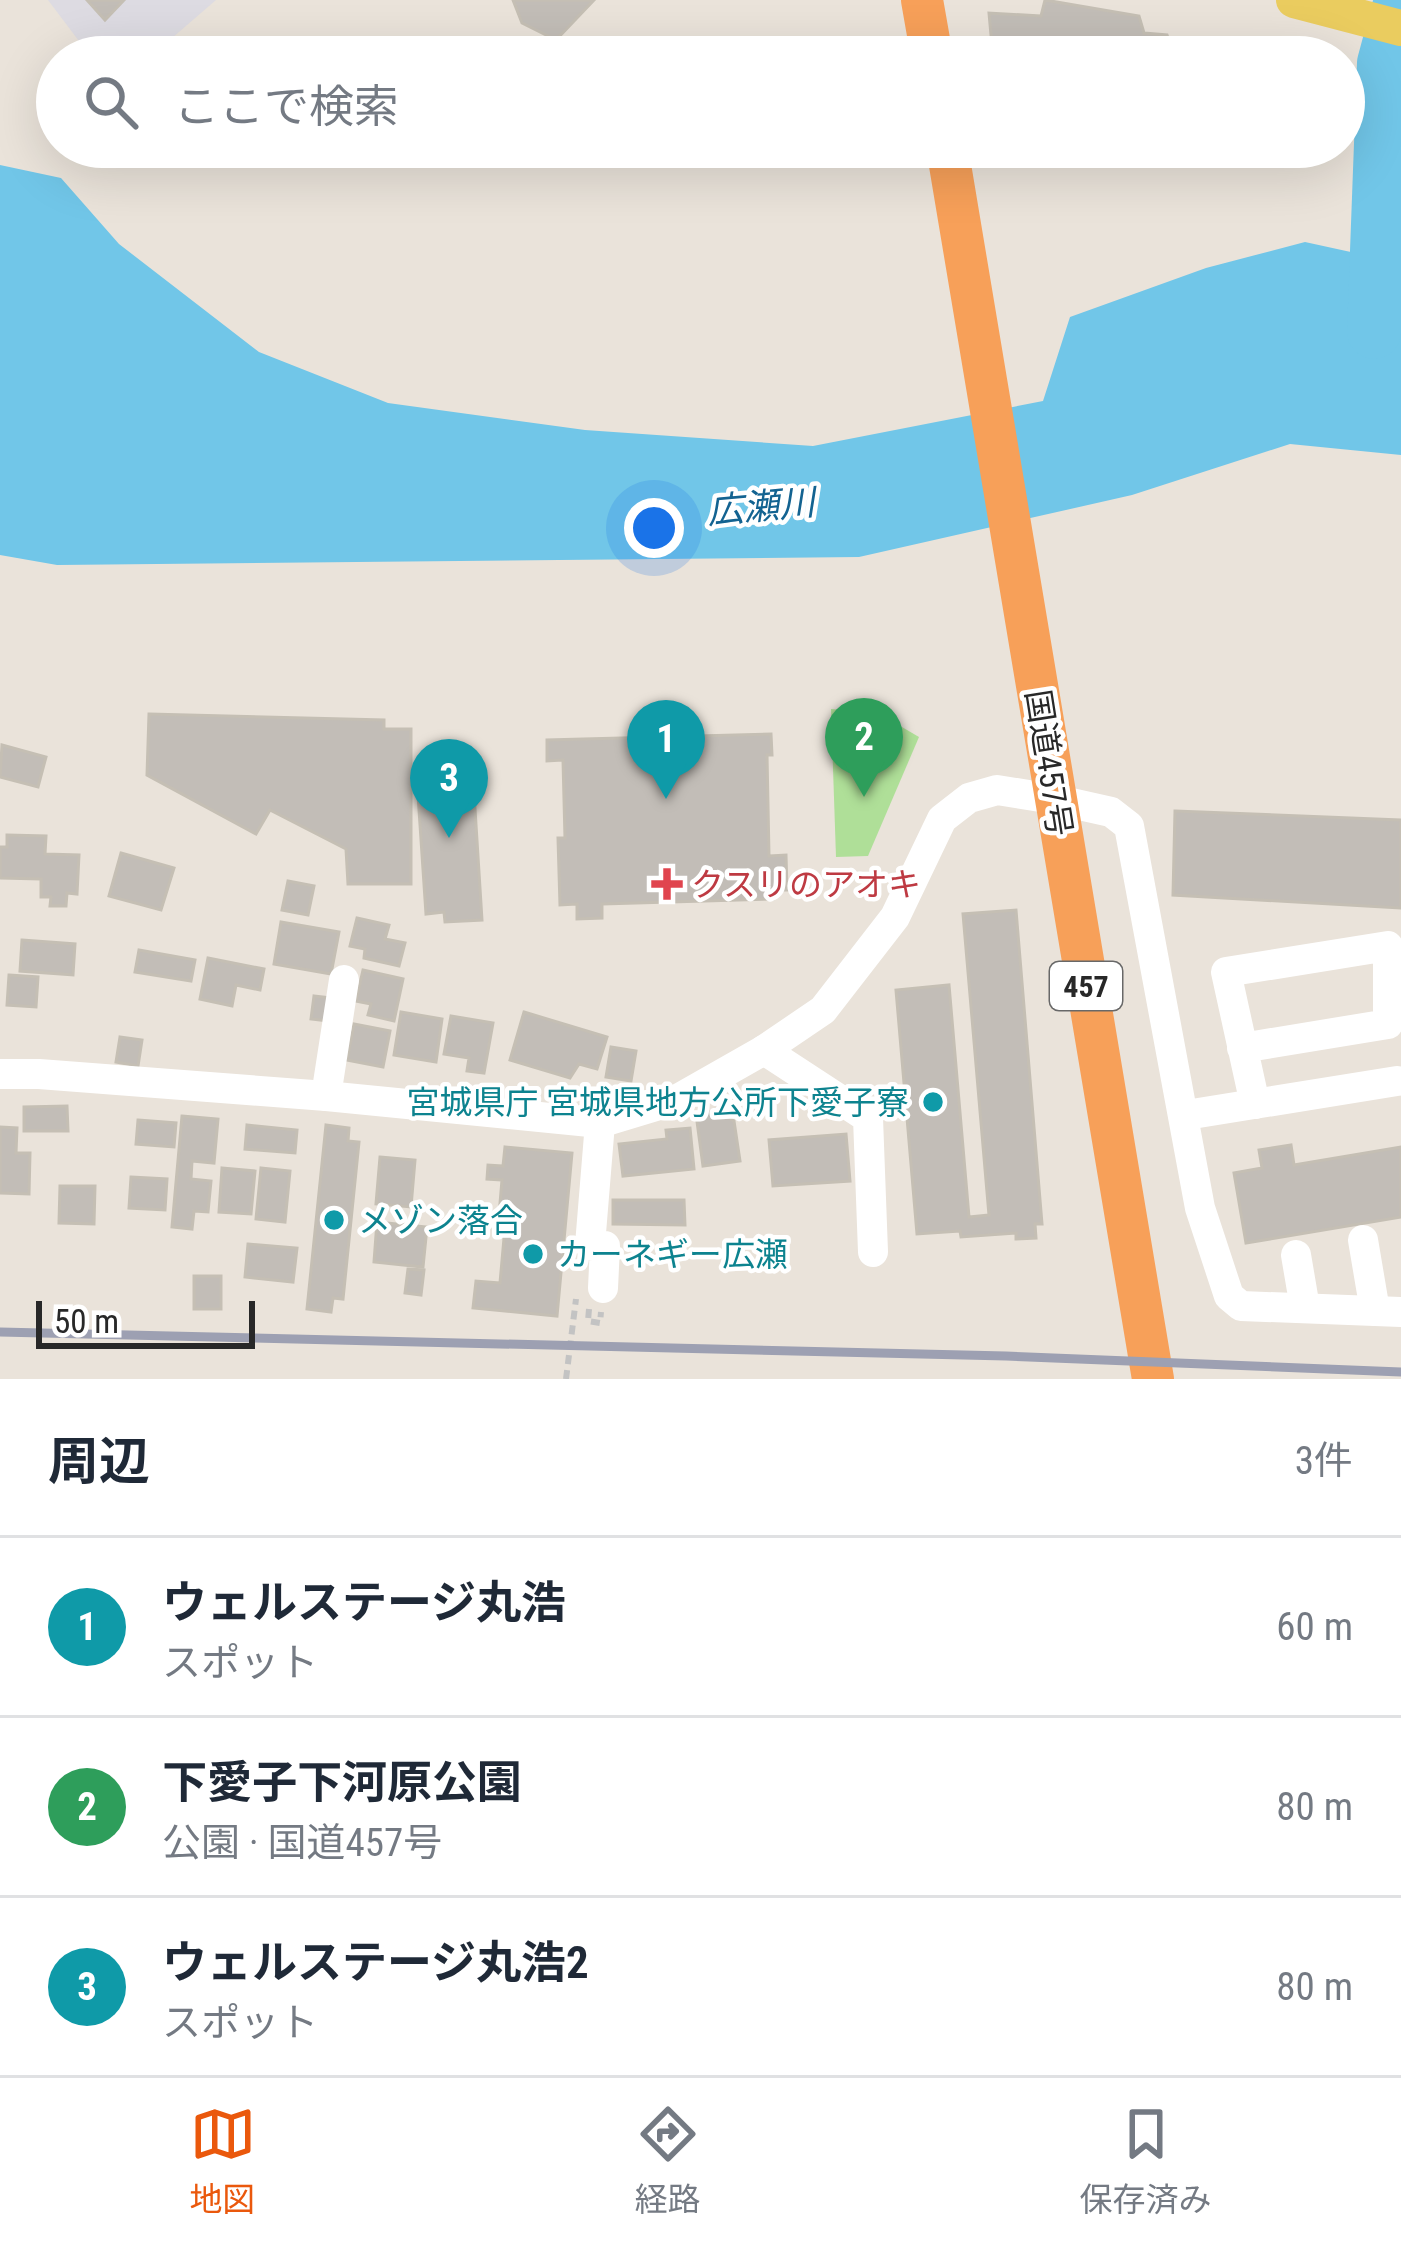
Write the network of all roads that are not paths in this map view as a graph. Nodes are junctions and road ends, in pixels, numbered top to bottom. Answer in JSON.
{"nodes":[{"id":1,"x":922,"y":0,"type":"edge"},
{"id":2,"x":1297,"y":1,"type":"edge"},
{"id":3,"x":1401,"y":28,"type":"edge"},
{"id":4,"x":928,"y":36,"type":"edge"},
{"id":5,"x":950,"y":168,"type":"edge"},
{"id":6,"x":1053,"y":799,"type":"junction"},
{"id":7,"x":344,"y":980,"type":"dead end"},
{"id":8,"x":1242,"y":1048,"type":"junction"},
{"id":9,"x":770,"y":1056,"type":"junction"},
{"id":10,"x":0,"y":1074,"type":"edge"},
{"id":11,"x":1397,"y":1082,"type":"dead end"},
{"id":12,"x":326,"y":1096,"type":"junction"},
{"id":13,"x":1255,"y":1104,"type":"junction"},
{"id":14,"x":1186,"y":1115,"type":"junction"},
{"id":15,"x":600,"y":1123,"type":"junction"},
{"id":16,"x":1364,"y":1240,"type":"dead end"},
{"id":17,"x":874,"y":1252,"type":"dead end"},
{"id":18,"x":1296,"y":1256,"type":"dead end"},
{"id":19,"x":603,"y":1288,"type":"dead end"},
{"id":20,"x":1305,"y":1308,"type":"junction"},
{"id":21,"x":1388,"y":1311,"type":"edge"},
{"id":22,"x":1150,"y":1362,"type":"edge"}],
"edges":[{"from":1,"to":4,"type":"highway"},
{"from":2,"to":3,"type":"main road"},
{"from":5,"to":6,"type":"highway","name":"国道457号","number":"457"},
{"from":6,"to":9,"type":"street"},
{"from":6,"to":14,"type":"street"},
{"from":6,"to":22,"type":"highway","name":"国道457号","number":"457"},
{"from":7,"to":12,"type":"street"},
{"from":8,"to":8,"type":"street"},
{"from":8,"to":13,"type":"street"},
{"from":9,"to":15,"type":"street"},
{"from":9,"to":17,"type":"street"},
{"from":10,"to":12,"type":"street"},
{"from":11,"to":13,"type":"street"},
{"from":12,"to":15,"type":"street"},
{"from":13,"to":14,"type":"street"},
{"from":14,"to":20,"type":"street"},
{"from":15,"to":19,"type":"street"},
{"from":16,"to":21,"type":"street"},
{"from":18,"to":20,"type":"street"},
{"from":20,"to":21,"type":"street"}]}
